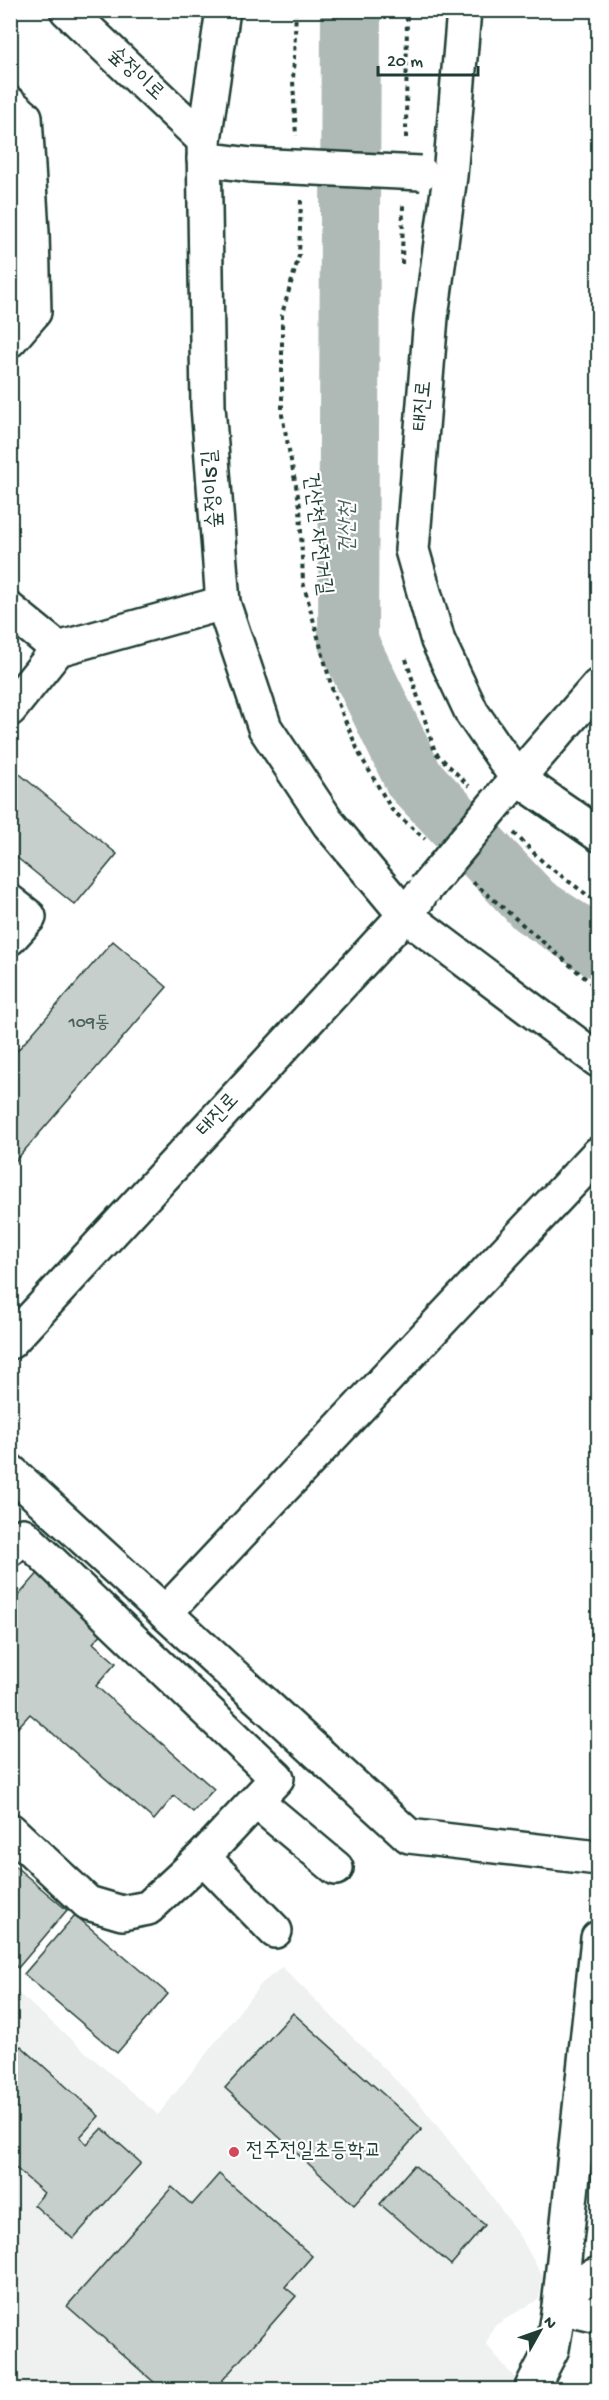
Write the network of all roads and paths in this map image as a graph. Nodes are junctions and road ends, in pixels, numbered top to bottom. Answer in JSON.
{"nodes":[{"id":1,"x":67,"y":10,"type":"edge"},
{"id":2,"x":223,"y":10,"type":"edge"},
{"id":3,"x":296,"y":10,"type":"edge"},
{"id":4,"x":464,"y":10,"type":"edge"},
{"id":5,"x":10,"y":104,"type":"edge"},
{"id":6,"x":297,"y":147,"type":"dead end"},
{"id":7,"x":204,"y":149,"type":"junction"},
{"id":8,"x":436,"y":174,"type":"junction"},
{"id":9,"x":300,"y":191,"type":"dead end"},
{"id":10,"x":10,"y":340,"type":"edge"},
{"id":11,"x":223,"y":603,"type":"junction"},
{"id":12,"x":10,"y":610,"type":"edge"},
{"id":13,"x":58,"y":650,"type":"junction"},
{"id":14,"x":598,"y":686,"type":"edge"},
{"id":15,"x":10,"y":709,"type":"edge"},
{"id":16,"x":507,"y":789,"type":"junction"},
{"id":17,"x":598,"y":834,"type":"edge"},
{"id":18,"x":427,"y":841,"type":"dead end"},
{"id":19,"x":470,"y":879,"type":"dead end"},
{"id":20,"x":10,"y":902,"type":"edge"},
{"id":21,"x":405,"y":915,"type":"junction"},
{"id":22,"x":10,"y":938,"type":"edge"},
{"id":23,"x":598,"y":989,"type":"edge"},
{"id":24,"x":598,"y":1060,"type":"edge"},
{"id":25,"x":598,"y":1154,"type":"edge"},
{"id":26,"x":10,"y":1342,"type":"edge"},
{"id":27,"x":10,"y":1471,"type":"edge"},
{"id":28,"x":10,"y":1549,"type":"edge"},
{"id":29,"x":165,"y":1613,"type":"junction"},
{"id":30,"x":256,"y":1801,"type":"junction"},
{"id":31,"x":10,"y":1830,"type":"edge"},
{"id":32,"x":202,"y":1857,"type":"junction"},
{"id":33,"x":598,"y":1858,"type":"edge"},
{"id":34,"x":336,"y":1868,"type":"dead end"},
{"id":35,"x":275,"y":1931,"type":"dead end"},
{"id":36,"x":598,"y":1938,"type":"edge"},
{"id":37,"x":593,"y":2060,"type":"edge"},
{"id":38,"x":598,"y":2274,"type":"edge"},
{"id":39,"x":560,"y":2299,"type":"junction"},
{"id":40,"x":598,"y":2316,"type":"edge"},
{"id":41,"x":535,"y":2390,"type":"edge"}],
"edges":[{"from":1,"to":7,"type":"street","name":"숲정이로"},
{"from":2,"to":7,"type":"street","name":"숲정이5길"},
{"from":3,"to":6,"type":"path"},
{"from":4,"to":8,"type":"street","name":"태진로"},
{"from":5,"to":10,"type":"street"},
{"from":7,"to":8,"type":"street","bridge":true},
{"from":7,"to":11,"type":"street","name":"숲정이5길"},
{"from":8,"to":16,"type":"street","name":"태진로"},
{"from":9,"to":18,"type":"path","name":"건산천 자전거길"},
{"from":11,"to":13,"type":"street"},
{"from":11,"to":21,"type":"street","name":"숲정이5길"},
{"from":12,"to":13,"type":"street"},
{"from":13,"to":15,"type":"street"},
{"from":14,"to":16,"type":"street"},
{"from":16,"to":17,"type":"street","name":"태진로"},
{"from":16,"to":21,"type":"street","name":"태진로","bridge":true},
{"from":19,"to":23,"type":"path"},
{"from":20,"to":22,"type":"street"},
{"from":21,"to":24,"type":"street","name":"숲정이5길"},
{"from":21,"to":26,"type":"street","name":"태진로"},
{"from":25,"to":29,"type":"street"},
{"from":27,"to":29,"type":"street"},
{"from":28,"to":30,"type":"street"},
{"from":29,"to":33,"type":"street"},
{"from":30,"to":32,"type":"street"},
{"from":30,"to":34,"type":"street"},
{"from":31,"to":32,"type":"street"},
{"from":32,"to":35,"type":"street"},
{"from":36,"to":37,"type":"street"},
{"from":37,"to":39,"type":"street"},
{"from":38,"to":39,"type":"street"},
{"from":39,"to":40,"type":"street"},
{"from":39,"to":41,"type":"street"}]}
